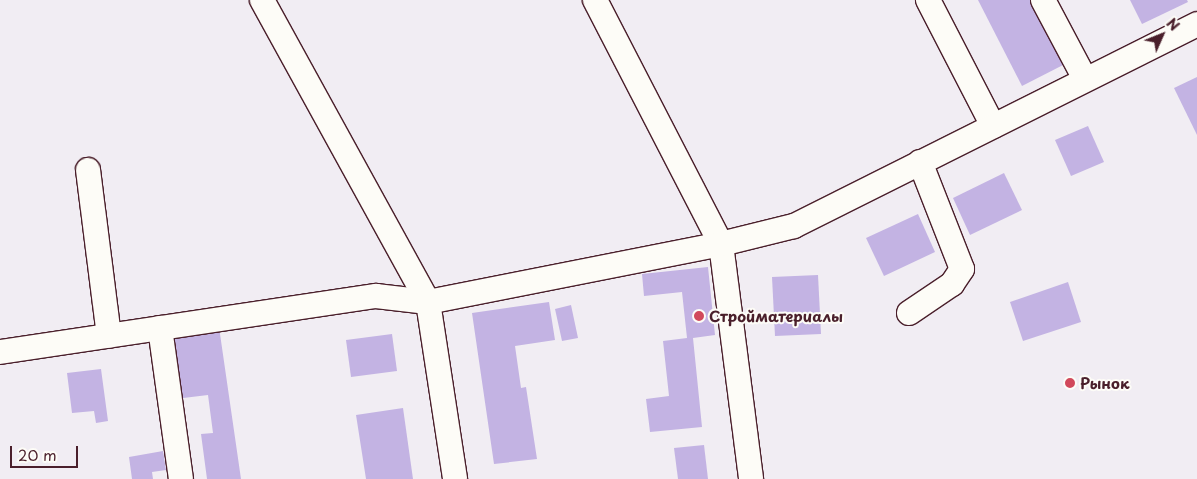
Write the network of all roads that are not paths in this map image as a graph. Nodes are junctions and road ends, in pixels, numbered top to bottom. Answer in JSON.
{"nodes":[{"id":1,"x":262,"y":0,"type":"edge"},
{"id":2,"x":595,"y":0,"type":"edge"},
{"id":3,"x":928,"y":0,"type":"edge"},
{"id":4,"x":1043,"y":0,"type":"edge"},
{"id":5,"x":1197,"y":24,"type":"edge"},
{"id":6,"x":1085,"y":80,"type":"junction"},
{"id":7,"x":993,"y":126,"type":"junction"},
{"id":8,"x":920,"y":162,"type":"junction"},
{"id":9,"x":88,"y":170,"type":"dead end"},
{"id":10,"x":721,"y":244,"type":"junction"},
{"id":11,"x":428,"y":302,"type":"junction"},
{"id":12,"x":908,"y":313,"type":"dead end"},
{"id":13,"x":160,"y":328,"type":"junction"},
{"id":14,"x":109,"y":336,"type":"junction"},
{"id":15,"x":0,"y":352,"type":"edge"},
{"id":16,"x":181,"y":479,"type":"edge"},
{"id":17,"x":455,"y":479,"type":"edge"},
{"id":18,"x":751,"y":479,"type":"edge"}],
"edges":[{"from":1,"to":11,"type":"street"},
{"from":2,"to":10,"type":"street"},
{"from":3,"to":7,"type":"street"},
{"from":4,"to":6,"type":"street"},
{"from":5,"to":6,"type":"street"},
{"from":6,"to":7,"type":"street"},
{"from":7,"to":8,"type":"street"},
{"from":8,"to":10,"type":"street"},
{"from":8,"to":12,"type":"street"},
{"from":9,"to":14,"type":"street"},
{"from":10,"to":11,"type":"street"},
{"from":10,"to":18,"type":"street"},
{"from":11,"to":13,"type":"street"},
{"from":11,"to":17,"type":"street"},
{"from":13,"to":14,"type":"street"},
{"from":13,"to":16,"type":"street"},
{"from":14,"to":15,"type":"street"}]}
